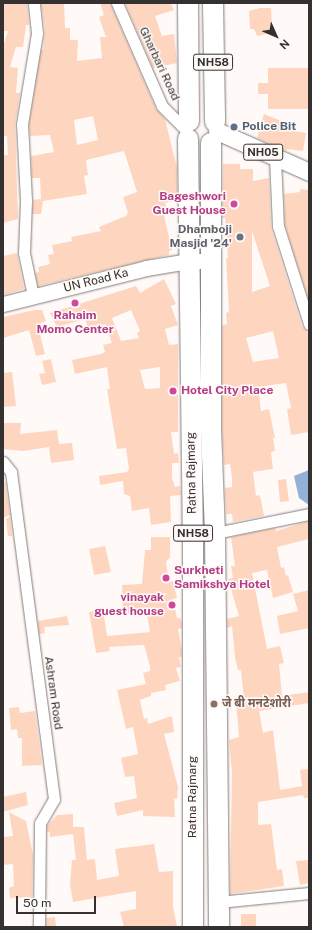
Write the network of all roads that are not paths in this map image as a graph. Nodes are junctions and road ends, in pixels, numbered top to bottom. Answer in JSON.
{"nodes":[{"id":1,"x":34,"y":3,"type":"edge"},
{"id":2,"x":117,"y":3,"type":"edge"},
{"id":3,"x":188,"y":3,"type":"edge"},
{"id":4,"x":213,"y":3,"type":"edge"},
{"id":5,"x":188,"y":130,"type":"junction"},
{"id":6,"x":214,"y":132,"type":"junction"},
{"id":7,"x":275,"y":158,"type":"junction"},
{"id":8,"x":309,"y":172,"type":"edge"},
{"id":9,"x":189,"y":261,"type":"junction"},
{"id":10,"x":210,"y":261,"type":"junction"},
{"id":11,"x":33,"y":296,"type":"junction"},
{"id":12,"x":3,"y":304,"type":"edge"},
{"id":13,"x":309,"y":324,"type":"edge"},
{"id":14,"x":3,"y":462,"type":"edge"},
{"id":15,"x":309,"y":514,"type":"edge"},
{"id":16,"x":215,"y":533,"type":"junction"},
{"id":17,"x":309,"y":893,"type":"edge"},
{"id":18,"x":219,"y":902,"type":"junction"},
{"id":19,"x":39,"y":927,"type":"edge"},
{"id":20,"x":192,"y":927,"type":"edge"},
{"id":21,"x":219,"y":927,"type":"edge"}],
"edges":[{"from":1,"to":11,"type":"street"},
{"from":2,"to":5,"type":"street","name":"Gharbari Road"},
{"from":3,"to":5,"type":"highway","name":"Ratna Rajmarg","number":"NH58"},
{"from":4,"to":6,"type":"highway","name":"Ratna Rajmarg","number":"NH58"},
{"from":5,"to":6,"type":"highway"},
{"from":5,"to":6,"type":"highway"},
{"from":5,"to":9,"type":"highway","name":"Ratna Rajmarg","number":"NH58"},
{"from":6,"to":7,"type":"main road","number":"NH05"},
{"from":6,"to":10,"type":"highway","name":"Ratna Rajmarg","number":"NH58"},
{"from":7,"to":8,"type":"main road","number":"NH05"},
{"from":7,"to":13,"type":"street"},
{"from":9,"to":10,"type":"street","name":"UN Road Ka"},
{"from":9,"to":11,"type":"street","name":"UN Road Ka"},
{"from":9,"to":20,"type":"highway","name":"Ratna Rajmarg","number":"NH58"},
{"from":10,"to":16,"type":"highway","name":"Ratna Rajmarg","number":"NH58"},
{"from":11,"to":12,"type":"street","name":"UN Road Ka"},
{"from":14,"to":19,"type":"street","name":"Ashram Road"},
{"from":15,"to":16,"type":"street"},
{"from":16,"to":18,"type":"highway","name":"Ratna Rajmarg","number":"NH58"},
{"from":17,"to":18,"type":"street"},
{"from":18,"to":21,"type":"highway","name":"Ratna Rajmarg","number":"NH58"}]}
